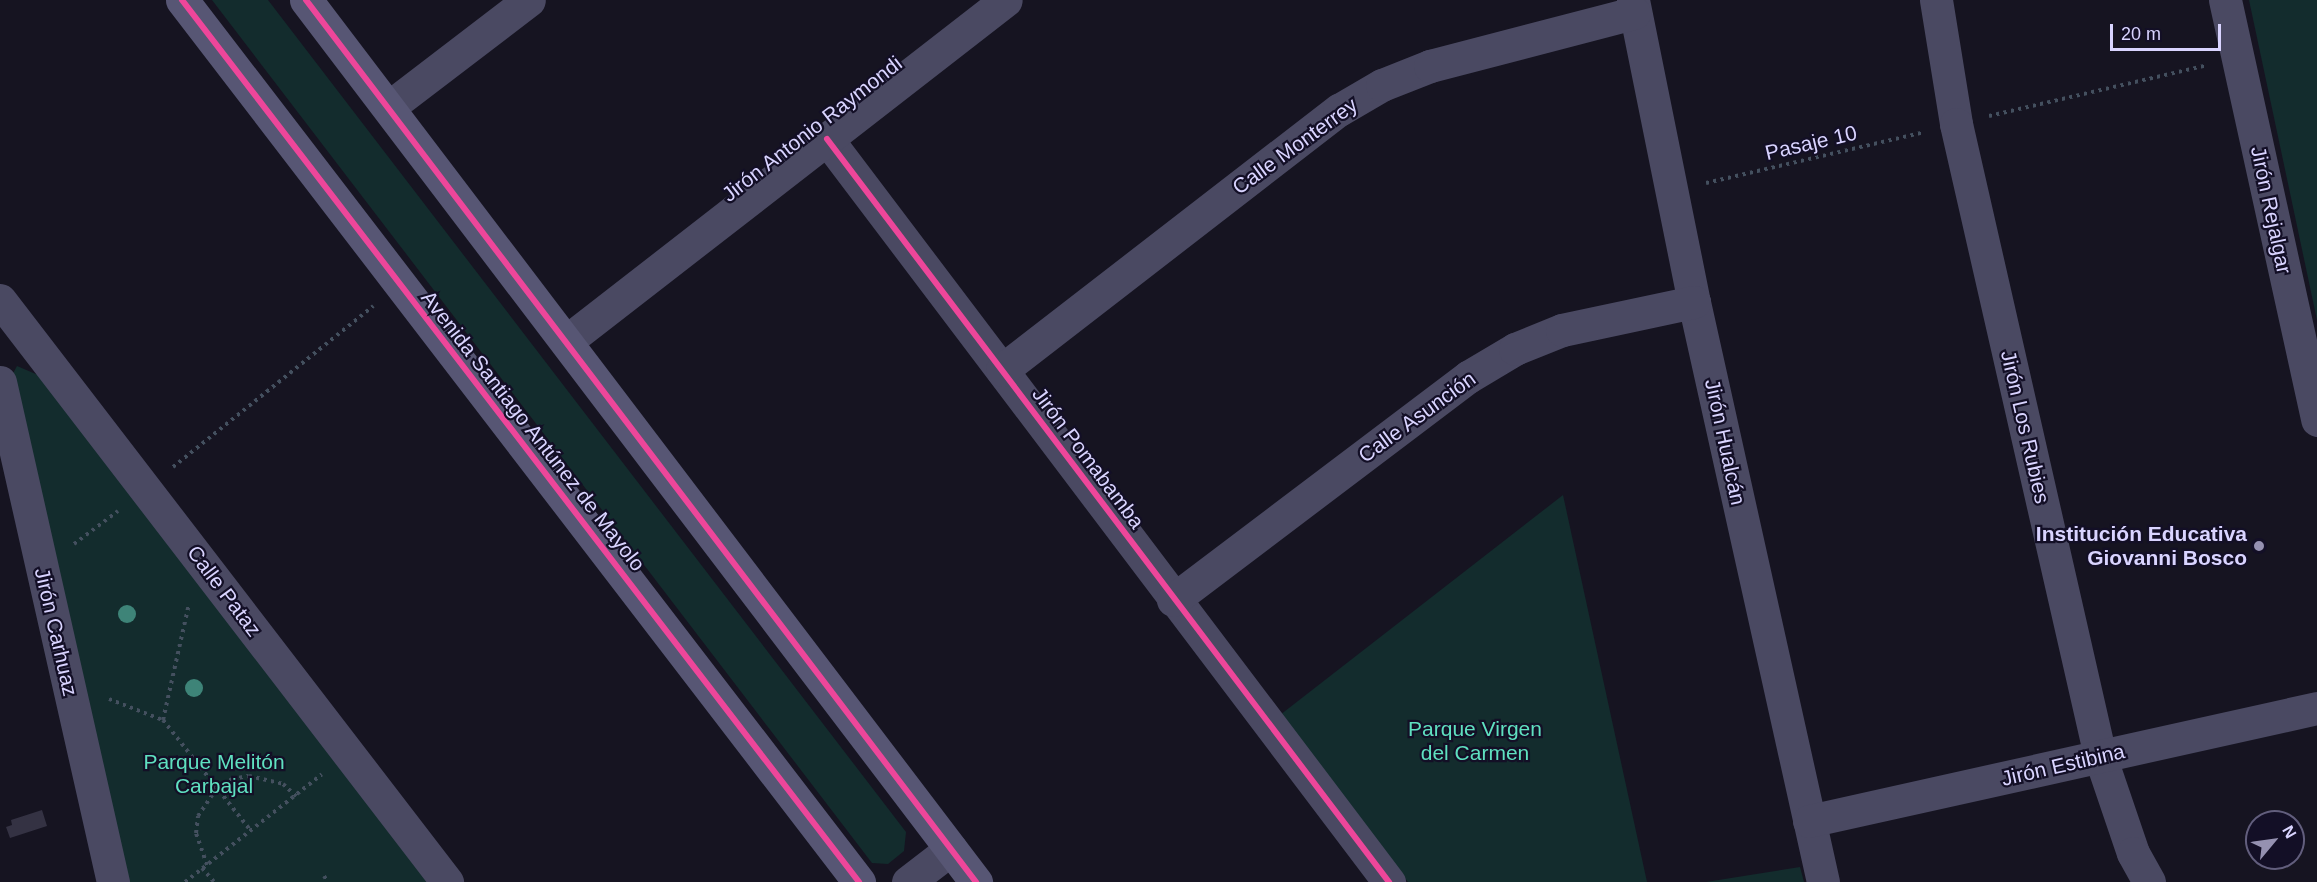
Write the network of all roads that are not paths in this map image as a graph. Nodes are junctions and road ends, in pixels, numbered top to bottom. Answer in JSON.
{"nodes":[{"id":1,"x":182,"y":0,"type":"edge"},
{"id":2,"x":306,"y":0,"type":"edge"},
{"id":3,"x":529,"y":0,"type":"edge"},
{"id":4,"x":1006,"y":0,"type":"edge"},
{"id":5,"x":1936,"y":0,"type":"edge"},
{"id":6,"x":2225,"y":0,"type":"edge"},
{"id":7,"x":1634,"y":6,"type":"edge"},
{"id":8,"x":389,"y":107,"type":"junction"},
{"id":9,"x":827,"y":139,"type":"junction"},
{"id":10,"x":0,"y":300,"type":"edge"},
{"id":11,"x":1694,"y":302,"type":"junction"},
{"id":12,"x":568,"y":340,"type":"junction"},
{"id":13,"x":1002,"y":369,"type":"junction"},
{"id":14,"x":0,"y":382,"type":"edge"},
{"id":15,"x":2316,"y":415,"type":"edge"},
{"id":16,"x":1173,"y":600,"type":"junction"},
{"id":17,"x":2317,"y":708,"type":"edge"},
{"id":18,"x":2100,"y":756,"type":"junction"},
{"id":19,"x":1809,"y":821,"type":"junction"},
{"id":20,"x":951,"y":849,"type":"junction"},
{"id":21,"x":112,"y":882,"type":"edge"},
{"id":22,"x":447,"y":882,"type":"edge"},
{"id":23,"x":859,"y":882,"type":"edge"},
{"id":24,"x":908,"y":882,"type":"edge"},
{"id":25,"x":976,"y":882,"type":"edge"},
{"id":26,"x":1389,"y":882,"type":"edge"},
{"id":27,"x":1823,"y":882,"type":"edge"},
{"id":28,"x":2149,"y":882,"type":"edge"}],
"edges":[{"from":1,"to":23,"type":"main road","name":"Avenida Santiago Antúnez de Mayolo"},
{"from":2,"to":8,"type":"main road"},
{"from":3,"to":8,"type":"street"},
{"from":4,"to":9,"type":"street","name":"Jirón Antonio Raymondi"},
{"from":5,"to":18,"type":"street","name":"Jirón Los Rubies"},
{"from":6,"to":15,"type":"street","name":"Jirón Rejalgar"},
{"from":7,"to":11,"type":"street","name":"Jirón Hualcán"},
{"from":7,"to":13,"type":"street","name":"Calle Monterrey"},
{"from":8,"to":12,"type":"main road"},
{"from":9,"to":12,"type":"street","name":"Jirón Antonio Raymondi"},
{"from":9,"to":13,"type":"street","name":"Jirón Pomabamba"},
{"from":10,"to":22,"type":"street","name":"Calle Pataz"},
{"from":11,"to":16,"type":"street","name":"Calle Asunción"},
{"from":11,"to":19,"type":"street","name":"Jirón Hualcán"},
{"from":12,"to":20,"type":"main road"},
{"from":13,"to":16,"type":"street","name":"Jirón Pomabamba"},
{"from":14,"to":21,"type":"street","name":"Jirón Carhuaz"},
{"from":16,"to":26,"type":"street","name":"Jirón Pomabamba"},
{"from":17,"to":18,"type":"street","name":"Jirón Estibina"},
{"from":18,"to":19,"type":"street","name":"Jirón Estibina"},
{"from":18,"to":28,"type":"street","name":"Jirón Los Rubies"},
{"from":19,"to":27,"type":"street","name":"Jirón Hualcán"},
{"from":20,"to":24,"type":"street"},
{"from":20,"to":25,"type":"main road"}]}
